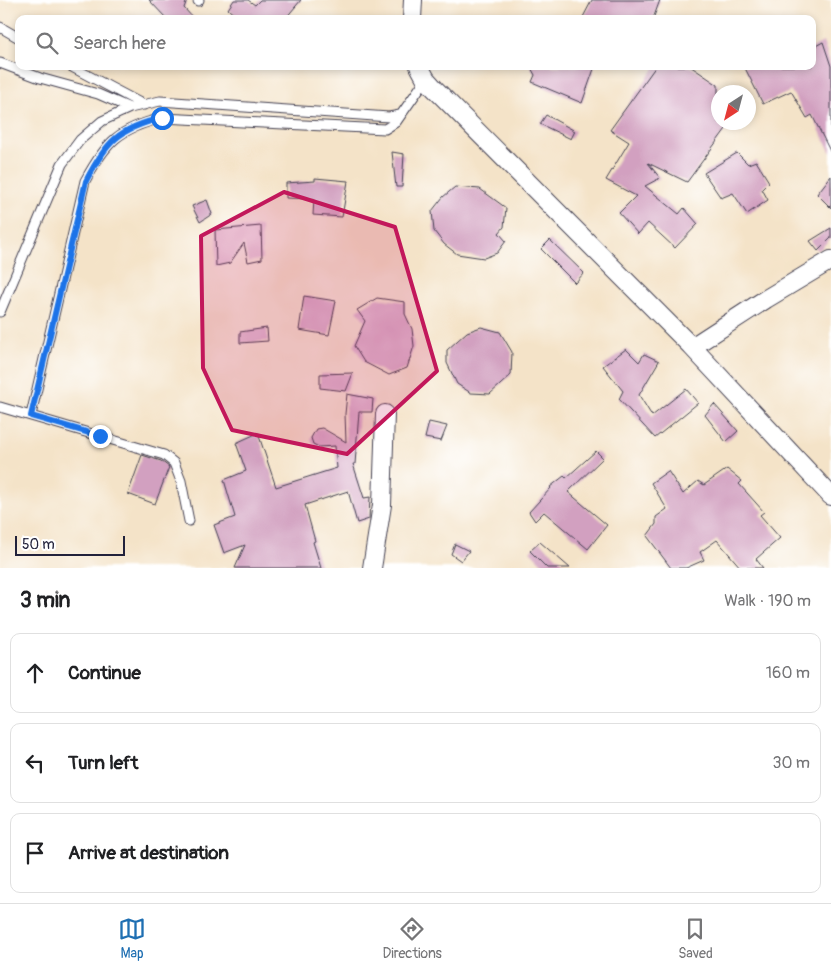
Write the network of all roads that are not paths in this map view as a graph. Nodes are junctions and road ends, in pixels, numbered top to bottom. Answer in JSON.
{"nodes":[{"id":1,"x":413,"y":0,"type":"edge"},
{"id":2,"x":412,"y":15,"type":"edge"},
{"id":3,"x":0,"y":27,"type":"edge"},
{"id":4,"x":15,"y":36,"type":"edge"},
{"id":5,"x":0,"y":63,"type":"edge"},
{"id":6,"x":15,"y":69,"type":"edge"},
{"id":7,"x":19,"y":70,"type":"edge"},
{"id":8,"x":78,"y":70,"type":"edge"},
{"id":9,"x":422,"y":72,"type":"edge"},
{"id":10,"x":144,"y":105,"type":"junction"},
{"id":11,"x":130,"y":108,"type":"junction"},
{"id":12,"x":400,"y":115,"type":"junction"},
{"id":13,"x":389,"y":117,"type":"junction"},
{"id":14,"x":390,"y":127,"type":"junction"},
{"id":15,"x":831,"y":260,"type":"edge"},
{"id":16,"x":0,"y":312,"type":"edge"},
{"id":17,"x":692,"y":347,"type":"junction"},
{"id":18,"x":0,"y":407,"type":"edge"},
{"id":19,"x":385,"y":414,"type":"dead end"},
{"id":20,"x":31,"y":416,"type":"junction"},
{"id":21,"x":831,"y":496,"type":"edge"},
{"id":22,"x":189,"y":521,"type":"dead end"},
{"id":23,"x":372,"y":568,"type":"edge"}],
"edges":[{"from":1,"to":2,"type":"street"},
{"from":3,"to":4,"type":"lane"},
{"from":5,"to":6,"type":"lane"},
{"from":7,"to":11,"type":"lane"},
{"from":8,"to":10,"type":"lane"},
{"from":9,"to":12,"type":"lane"},
{"from":9,"to":17,"type":"street"},
{"from":10,"to":11,"type":"lane"},
{"from":10,"to":13,"type":"lane"},
{"from":11,"to":16,"type":"lane"},
{"from":12,"to":13,"type":"lane"},
{"from":12,"to":14,"type":"lane"},
{"from":13,"to":14,"type":"lane"},
{"from":14,"to":20,"type":"lane"},
{"from":15,"to":17,"type":"street"},
{"from":17,"to":21,"type":"street"},
{"from":18,"to":20,"type":"lane"},
{"from":19,"to":23,"type":"street"},
{"from":20,"to":22,"type":"lane"}]}
